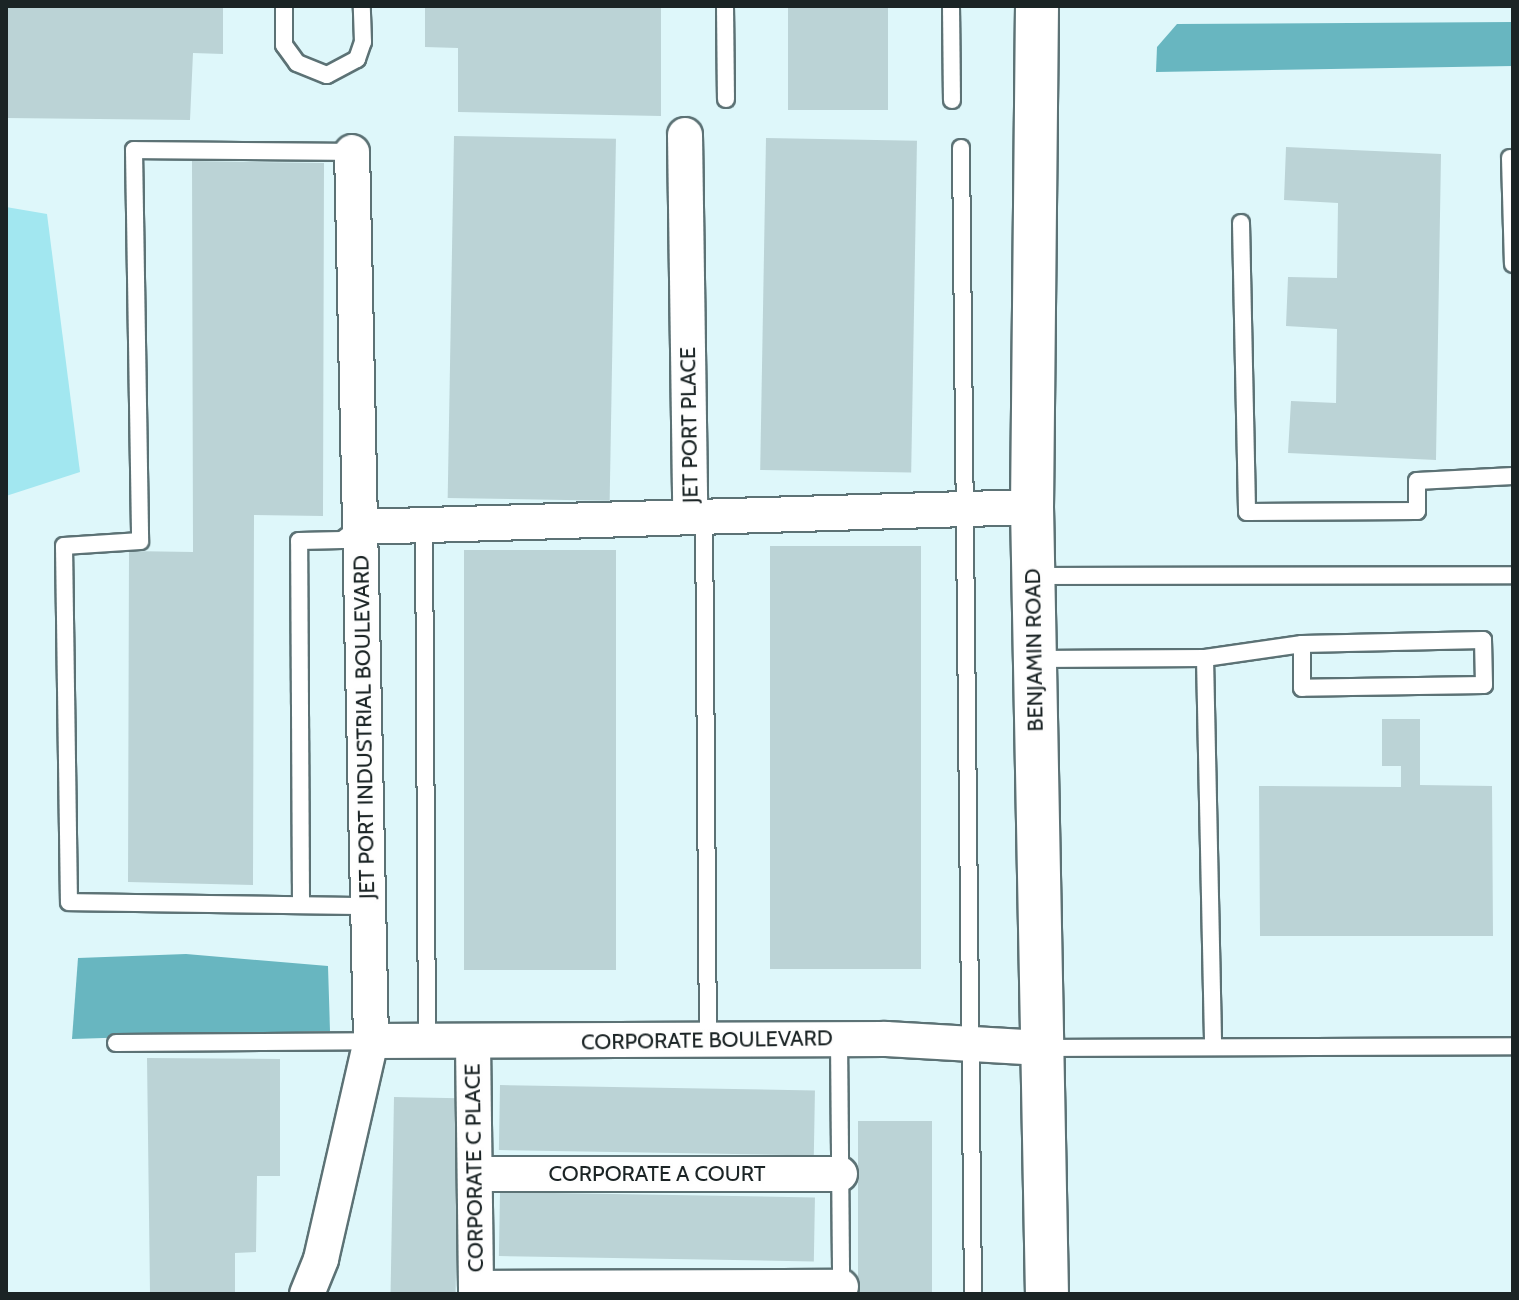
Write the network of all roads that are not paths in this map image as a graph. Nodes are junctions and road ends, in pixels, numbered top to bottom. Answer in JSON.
{"nodes":[{"id":1,"x":284,"y":6,"type":"edge"},
{"id":2,"x":362,"y":6,"type":"edge"},
{"id":3,"x":725,"y":6,"type":"edge"},
{"id":4,"x":951,"y":6,"type":"edge"},
{"id":5,"x":1037,"y":6,"type":"edge"},
{"id":6,"x":726,"y":99,"type":"dead end"},
{"id":7,"x":952,"y":100,"type":"dead end"},
{"id":8,"x":685,"y":135,"type":"dead end"},
{"id":9,"x":961,"y":148,"type":"dead end"},
{"id":10,"x":352,"y":152,"type":"joint"},
{"id":11,"x":1510,"y":158,"type":"dead end"},
{"id":12,"x":1241,"y":223,"type":"dead end"},
{"id":13,"x":1513,"y":264,"type":"edge"},
{"id":14,"x":1513,"y":476,"type":"edge"},
{"id":15,"x":1032,"y":507,"type":"junction"},
{"id":16,"x":964,"y":509,"type":"junction"},
{"id":17,"x":697,"y":515,"type":"junction"},
{"id":18,"x":424,"y":524,"type":"junction"},
{"id":19,"x":360,"y":527,"type":"junction"},
{"id":20,"x":1513,"y":575,"type":"edge"},
{"id":21,"x":1033,"y":576,"type":"junction"},
{"id":22,"x":1302,"y":644,"type":"junction"},
{"id":23,"x":1205,"y":658,"type":"junction"},
{"id":24,"x":1035,"y":659,"type":"junction"},
{"id":25,"x":301,"y":901,"type":"junction"},
{"id":26,"x":368,"y":906,"type":"junction"},
{"id":27,"x":839,"y":1039,"type":"junction"},
{"id":28,"x":371,"y":1041,"type":"junction"},
{"id":29,"x":708,"y":1041,"type":"junction"},
{"id":30,"x":427,"y":1042,"type":"junction"},
{"id":31,"x":473,"y":1042,"type":"junction"},
{"id":32,"x":968,"y":1042,"type":"junction"},
{"id":33,"x":116,"y":1043,"type":"dead end"},
{"id":34,"x":1213,"y":1043,"type":"junction"},
{"id":35,"x":1513,"y":1046,"type":"edge"},
{"id":36,"x":1042,"y":1048,"type":"junction"},
{"id":37,"x":475,"y":1174,"type":"junction"},
{"id":38,"x":840,"y":1174,"type":"junction"},
{"id":39,"x":476,"y":1291,"type":"edge"},
{"id":40,"x":841,"y":1291,"type":"edge"},
{"id":41,"x":307,"y":1294,"type":"edge"},
{"id":42,"x":973,"y":1294,"type":"edge"},
{"id":43,"x":1047,"y":1294,"type":"edge"}],
"edges":[{"from":1,"to":2,"type":"lane"},
{"from":3,"to":6,"type":"lane"},
{"from":4,"to":7,"type":"lane"},
{"from":5,"to":15,"type":"street","name":"BENJAMIN ROAD"},
{"from":8,"to":17,"type":"street","name":"JET PORT PLACE"},
{"from":9,"to":16,"type":"lane"},
{"from":10,"to":19,"type":"street","name":"JET PORT INDUSTRIAL BOULEVARD"},
{"from":10,"to":25,"type":"lane"},
{"from":11,"to":13,"type":"lane"},
{"from":12,"to":14,"type":"lane"},
{"from":15,"to":16,"type":"street","name":"JET PORT PLACE"},
{"from":15,"to":21,"type":"street","name":"BENJAMIN ROAD"},
{"from":16,"to":17,"type":"street","name":"JET PORT PLACE"},
{"from":16,"to":32,"type":"lane"},
{"from":17,"to":18,"type":"street"},
{"from":17,"to":29,"type":"lane"},
{"from":18,"to":19,"type":"street"},
{"from":18,"to":30,"type":"lane"},
{"from":19,"to":25,"type":"lane"},
{"from":19,"to":26,"type":"street","name":"JET PORT INDUSTRIAL BOULEVARD"},
{"from":20,"to":21,"type":"lane"},
{"from":21,"to":24,"type":"street","name":"BENJAMIN ROAD"},
{"from":22,"to":22,"type":"lane"},
{"from":22,"to":23,"type":"lane"},
{"from":23,"to":24,"type":"lane"},
{"from":23,"to":34,"type":"lane"},
{"from":24,"to":36,"type":"street","name":"BENJAMIN ROAD"},
{"from":25,"to":26,"type":"lane"},
{"from":26,"to":28,"type":"street","name":"JET PORT INDUSTRIAL BOULEVARD"},
{"from":27,"to":29,"type":"street","name":"CORPORATE BOULEVARD"},
{"from":27,"to":32,"type":"street","name":"CORPORATE BOULEVARD"},
{"from":27,"to":38,"type":"lane"},
{"from":28,"to":30,"type":"street","name":"CORPORATE BOULEVARD"},
{"from":28,"to":33,"type":"lane"},
{"from":28,"to":41,"type":"street","name":"JET PORT INDUSTRIAL BOULEVARD"},
{"from":29,"to":31,"type":"street","name":"CORPORATE BOULEVARD"},
{"from":30,"to":31,"type":"street","name":"CORPORATE BOULEVARD"},
{"from":31,"to":37,"type":"street","name":"CORPORATE C PLACE"},
{"from":32,"to":36,"type":"street","name":"CORPORATE BOULEVARD"},
{"from":32,"to":42,"type":"lane"},
{"from":34,"to":35,"type":"lane"},
{"from":34,"to":36,"type":"lane"},
{"from":36,"to":43,"type":"street","name":"BENJAMIN ROAD"},
{"from":37,"to":38,"type":"street","name":"CORPORATE A COURT"},
{"from":37,"to":39,"type":"street","name":"CORPORATE C PLACE"},
{"from":38,"to":40,"type":"lane"},
{"from":39,"to":40,"type":"street"}]}
